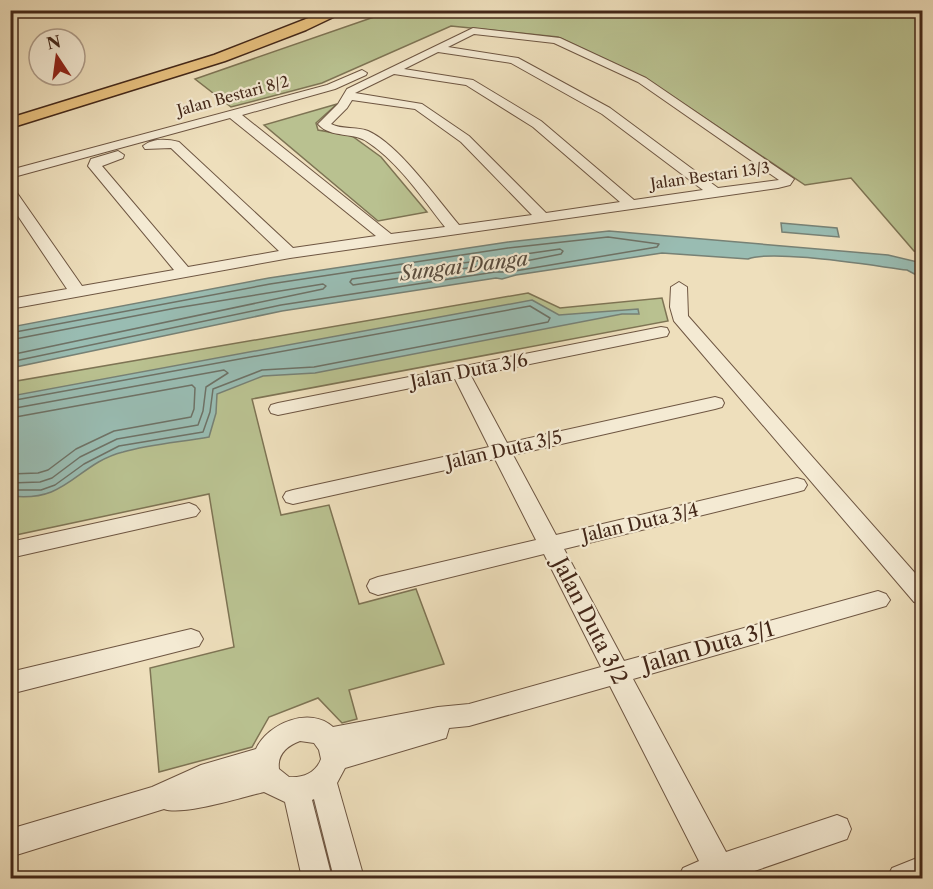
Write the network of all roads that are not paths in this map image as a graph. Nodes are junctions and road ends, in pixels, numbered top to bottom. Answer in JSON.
{"nodes":[{"id":1,"x":312,"y":10,"type":"edge"},
{"id":2,"x":337,"y":13,"type":"edge"},
{"id":3,"x":457,"y":29,"type":"dead end"},
{"id":4,"x":437,"y":49,"type":"junction"},
{"id":5,"x":395,"y":70,"type":"junction"},
{"id":6,"x":350,"y":96,"type":"junction"},
{"id":7,"x":10,"y":111,"type":"edge"},
{"id":8,"x":233,"y":114,"type":"junction"},
{"id":9,"x":10,"y":123,"type":"edge"},
{"id":10,"x":10,"y":174,"type":"edge"},
{"id":11,"x":714,"y":192,"type":"junction"},
{"id":12,"x":10,"y":193,"type":"edge"},
{"id":13,"x":630,"y":204,"type":"junction"},
{"id":14,"x":542,"y":217,"type":"junction"},
{"id":15,"x":454,"y":229,"type":"junction"},
{"id":16,"x":388,"y":239,"type":"junction"},
{"id":17,"x":290,"y":253,"type":"junction"},
{"id":18,"x":183,"y":271,"type":"junction"},
{"id":19,"x":679,"y":288,"type":"dead end"},
{"id":20,"x":77,"y":291,"type":"junction"},
{"id":21,"x":10,"y":304,"type":"edge"},
{"id":22,"x":661,"y":332,"type":"dead end"},
{"id":23,"x":460,"y":372,"type":"junction"},
{"id":24,"x":715,"y":403,"type":"dead end"},
{"id":25,"x":278,"y":409,"type":"dead end"},
{"id":26,"x":501,"y":450,"type":"junction"},
{"id":27,"x":797,"y":485,"type":"dead end"},
{"id":28,"x":292,"y":497,"type":"dead end"},
{"id":29,"x":189,"y":511,"type":"dead end"},
{"id":30,"x":550,"y":544,"type":"junction"},
{"id":31,"x":10,"y":550,"type":"edge"},
{"id":32,"x":378,"y":586,"type":"dead end"},
{"id":33,"x":922,"y":596,"type":"edge"},
{"id":34,"x":878,"y":600,"type":"dead end"},
{"id":35,"x":191,"y":639,"type":"dead end"},
{"id":36,"x":617,"y":673,"type":"junction"},
{"id":37,"x":10,"y":683,"type":"edge"},
{"id":38,"x":329,"y":760,"type":"junction"},
{"id":39,"x":267,"y":768,"type":"junction"},
{"id":40,"x":296,"y":792,"type":"junction"},
{"id":41,"x":837,"y":829,"type":"dead end"},
{"id":42,"x":10,"y":843,"type":"edge"},
{"id":43,"x":922,"y":871,"type":"edge"},
{"id":44,"x":706,"y":874,"type":"edge"},
{"id":45,"x":317,"y":879,"type":"edge"},
{"id":46,"x":349,"y":879,"type":"edge"},
{"id":47,"x":902,"y":879,"type":"edge"}],
"edges":[{"from":1,"to":7,"type":"highway"},
{"from":2,"to":9,"type":"highway"},
{"from":3,"to":8,"type":"street","name":"Jalan Bestari 8/2"},
{"from":4,"to":5,"type":"street"},
{"from":4,"to":11,"type":"street"},
{"from":4,"to":11,"type":"street","name":"Jalan Bestari 13/3"},
{"from":5,"to":6,"type":"street"},
{"from":5,"to":13,"type":"street"},
{"from":6,"to":14,"type":"street"},
{"from":6,"to":15,"type":"street"},
{"from":8,"to":10,"type":"street","name":"Jalan Bestari 8/2"},
{"from":8,"to":16,"type":"street"},
{"from":11,"to":13,"type":"street","name":"Jalan Bestari 13/3"},
{"from":12,"to":20,"type":"street"},
{"from":13,"to":14,"type":"street","name":"Jalan Bestari 13/3"},
{"from":14,"to":15,"type":"street","name":"Jalan Bestari 13/3"},
{"from":15,"to":16,"type":"street","name":"Jalan Bestari 13/3"},
{"from":16,"to":17,"type":"street","name":"Jalan Bestari 13/3"},
{"from":17,"to":18,"type":"street","name":"Jalan Bestari 13/3"},
{"from":17,"to":18,"type":"street"},
{"from":18,"to":20,"type":"street","name":"Jalan Bestari 13/3"},
{"from":19,"to":33,"type":"street"},
{"from":20,"to":21,"type":"street","name":"Jalan Bestari 13/3"},
{"from":22,"to":23,"type":"street","name":"Jalan Duta 3/6"},
{"from":23,"to":25,"type":"street","name":"Jalan Duta 3/6"},
{"from":23,"to":26,"type":"street","name":"Jalan Duta 3/2"},
{"from":24,"to":26,"type":"street","name":"Jalan Duta 3/5"},
{"from":26,"to":28,"type":"street","name":"Jalan Duta 3/5"},
{"from":26,"to":30,"type":"street","name":"Jalan Duta 3/2"},
{"from":27,"to":30,"type":"street","name":"Jalan Duta 3/4"},
{"from":29,"to":31,"type":"street"},
{"from":30,"to":32,"type":"street","name":"Jalan Duta 3/4"},
{"from":30,"to":36,"type":"street","name":"Jalan Duta 3/2"},
{"from":34,"to":36,"type":"street","name":"Jalan Duta 3/1"},
{"from":35,"to":37,"type":"street"},
{"from":36,"to":38,"type":"street","name":"Jalan Duta 3/1"},
{"from":36,"to":44,"type":"street","name":"Jalan Duta 3/2"},
{"from":38,"to":39,"type":"street"},
{"from":38,"to":40,"type":"street"},
{"from":38,"to":46,"type":"street"},
{"from":39,"to":40,"type":"street"},
{"from":39,"to":42,"type":"street"},
{"from":40,"to":45,"type":"street"},
{"from":41,"to":44,"type":"street"},
{"from":43,"to":47,"type":"street"}]}
